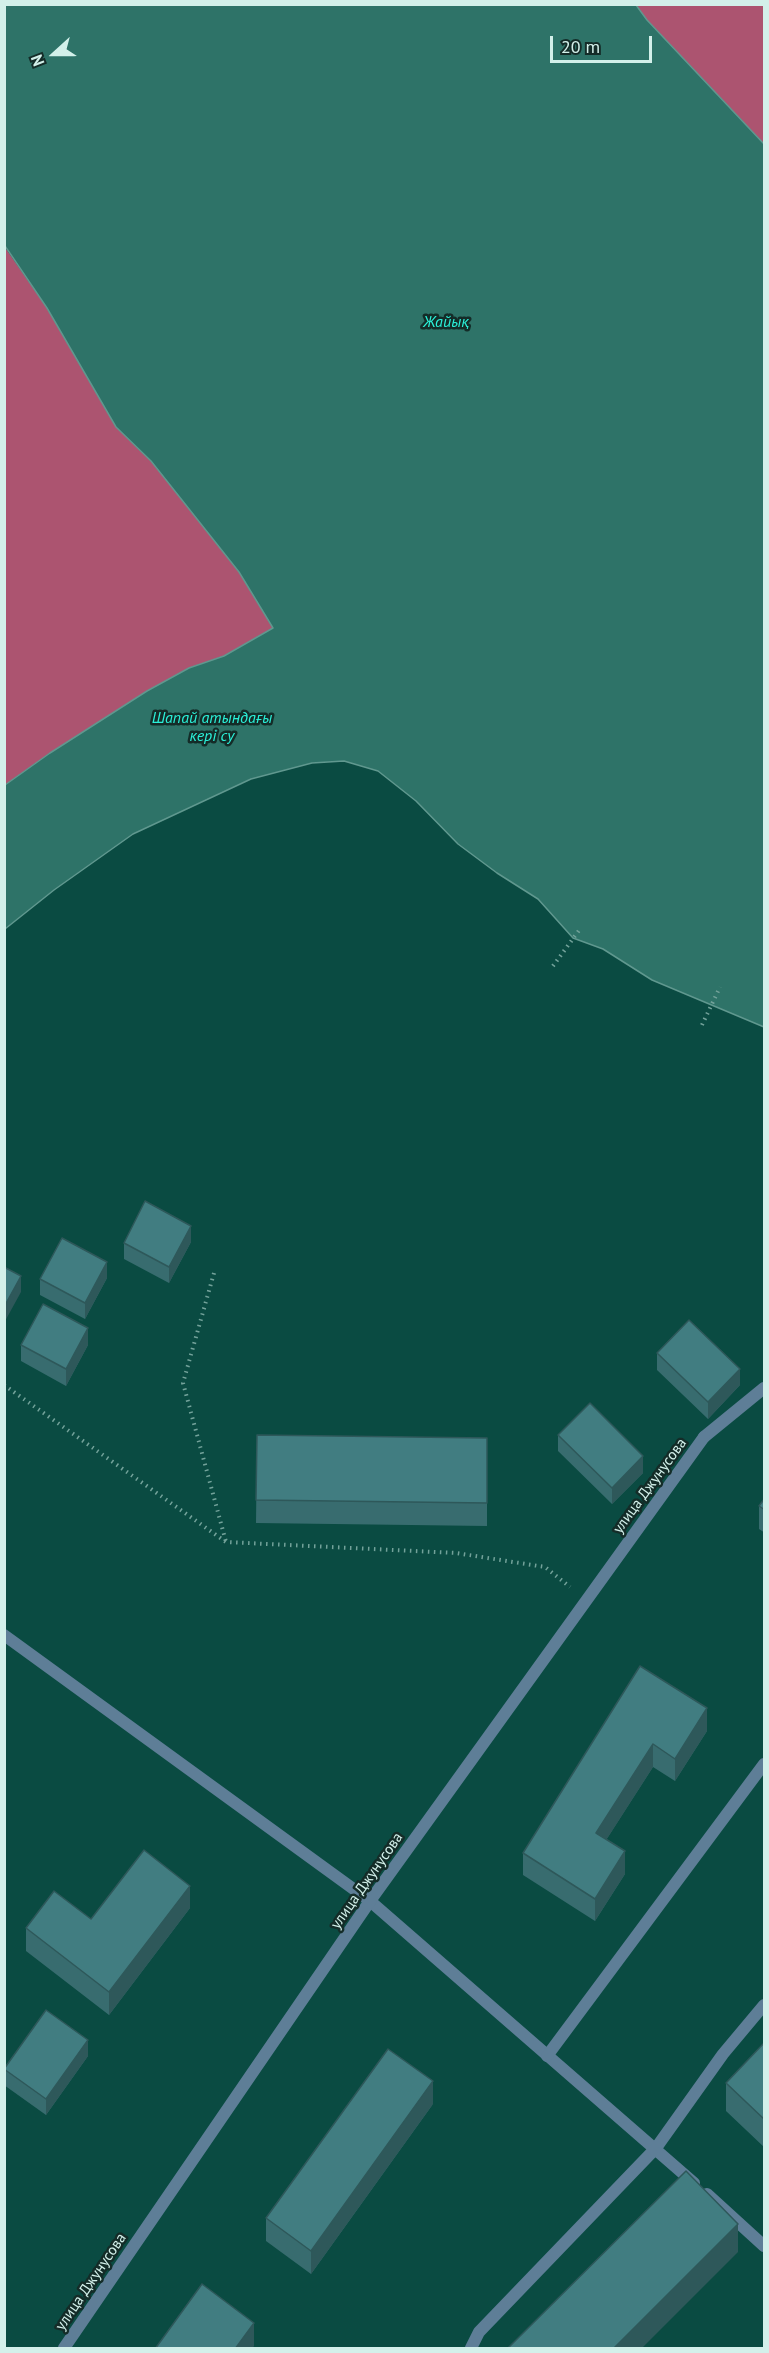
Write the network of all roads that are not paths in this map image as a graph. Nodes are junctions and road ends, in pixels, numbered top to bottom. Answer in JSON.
{"nodes":[{"id":1,"x":765,"y":1388,"type":"edge"},
{"id":2,"x":4,"y":1635,"type":"edge"},
{"id":3,"x":765,"y":1764,"type":"edge"},
{"id":4,"x":370,"y":1901,"type":"junction"},
{"id":5,"x":765,"y":2005,"type":"edge"},
{"id":6,"x":547,"y":2056,"type":"junction"},
{"id":7,"x":656,"y":2148,"type":"junction"},
{"id":8,"x":765,"y":2246,"type":"edge"},
{"id":9,"x":64,"y":2349,"type":"edge"},
{"id":10,"x":471,"y":2349,"type":"edge"}],
"edges":[{"from":1,"to":4,"type":"street","name":"улица Джунусова"},
{"from":2,"to":4,"type":"street"},
{"from":3,"to":6,"type":"street"},
{"from":4,"to":6,"type":"street"},
{"from":4,"to":9,"type":"street","name":"улица Джунусова"},
{"from":5,"to":7,"type":"street"},
{"from":6,"to":7,"type":"street"},
{"from":7,"to":8,"type":"street"},
{"from":7,"to":10,"type":"street"}]}
